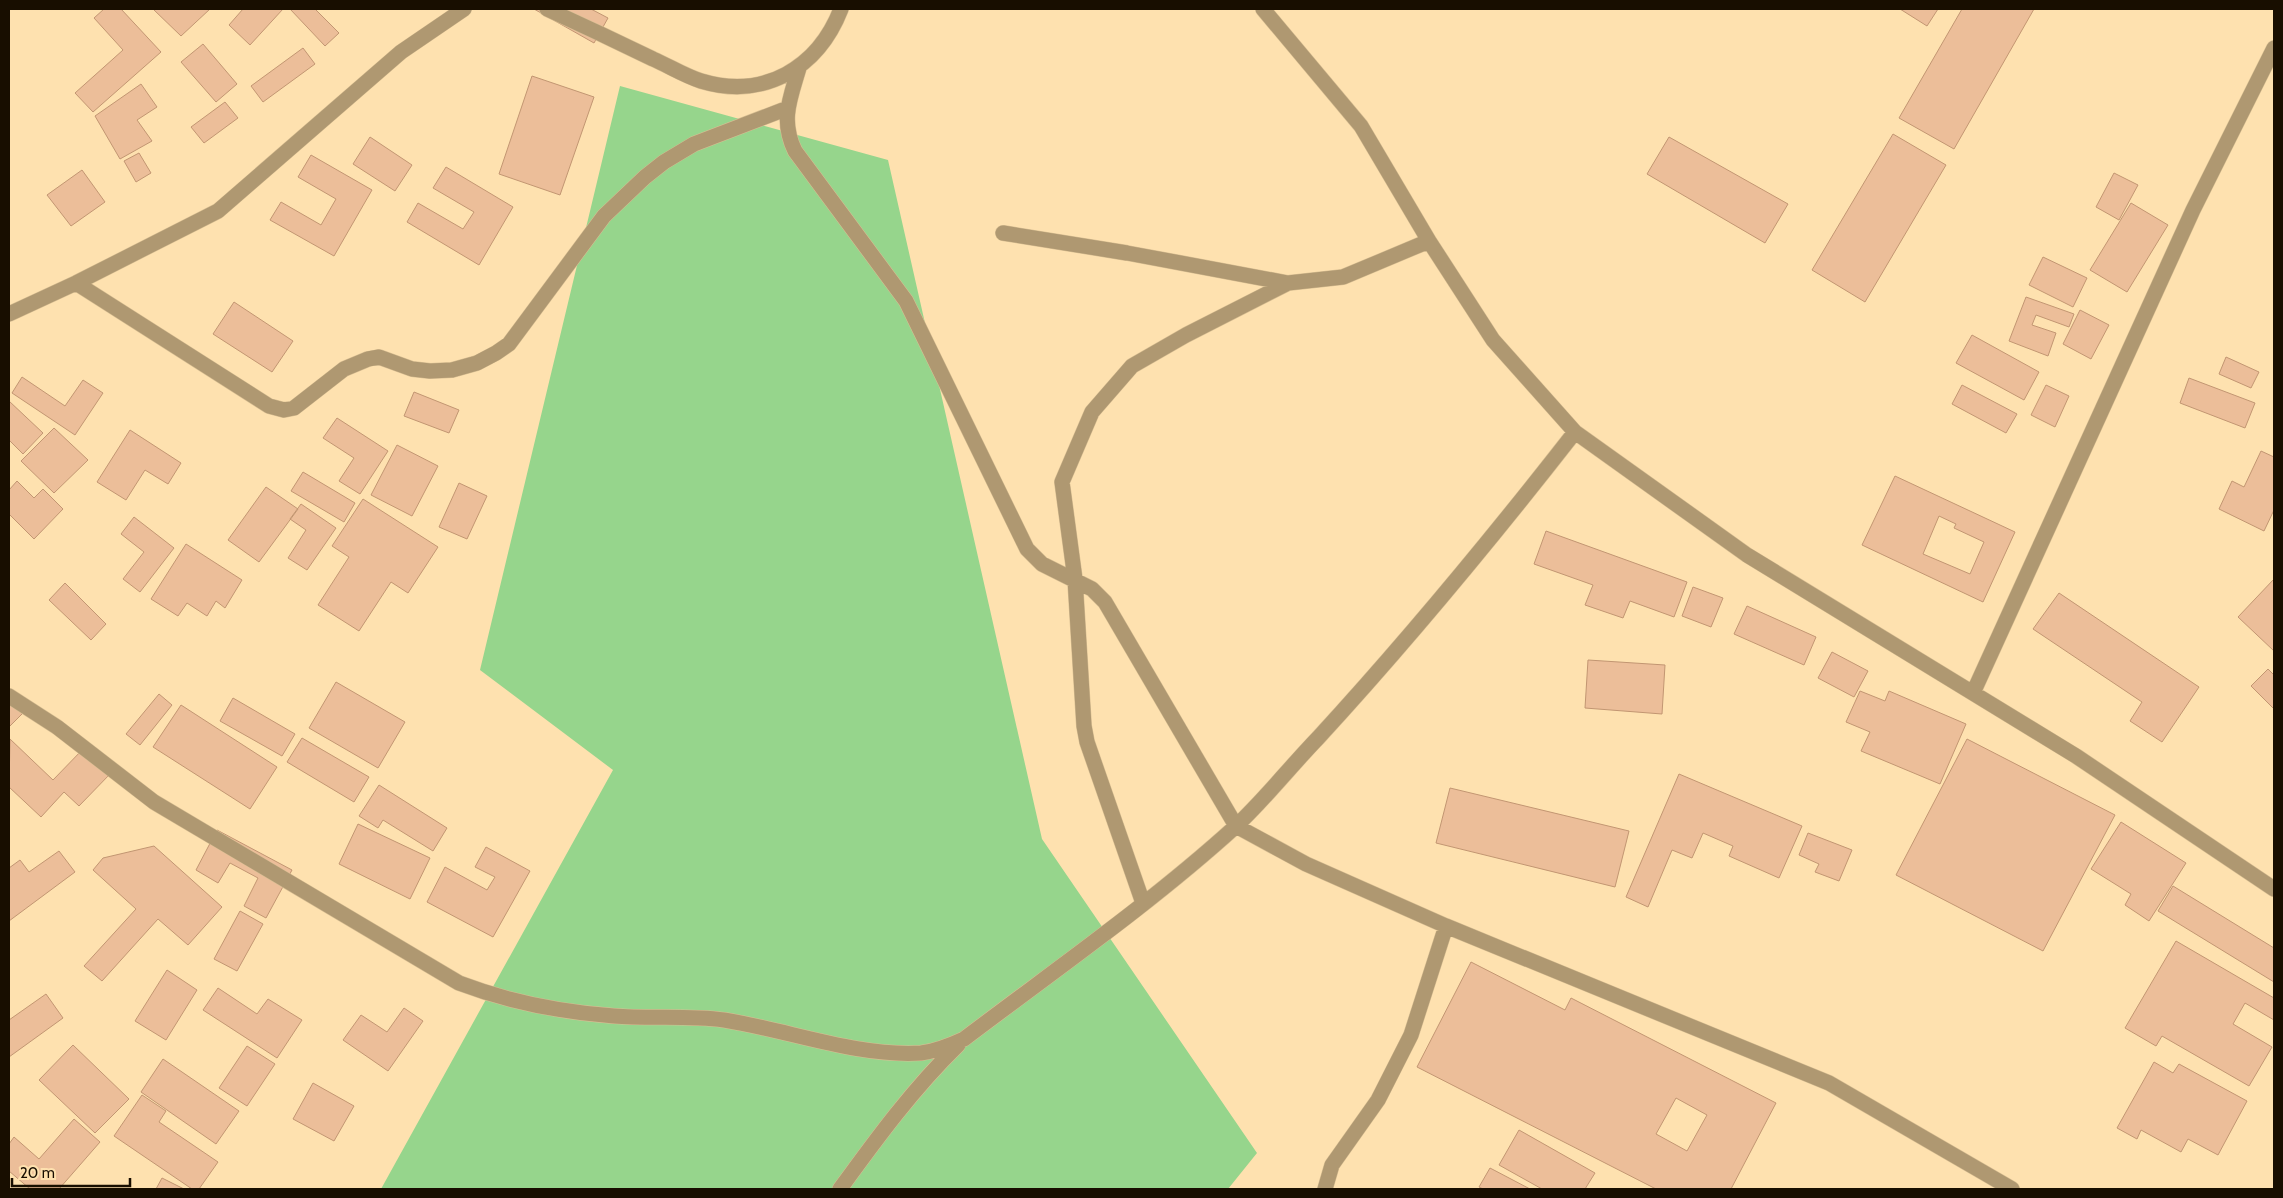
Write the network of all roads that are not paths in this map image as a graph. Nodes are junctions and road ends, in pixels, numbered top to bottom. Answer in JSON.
{"nodes":[{"id":1,"x":464,"y":9,"type":"edge"},
{"id":2,"x":546,"y":9,"type":"edge"},
{"id":3,"x":841,"y":9,"type":"edge"},
{"id":4,"x":1263,"y":9,"type":"edge"},
{"id":5,"x":2274,"y":48,"type":"edge"},
{"id":6,"x":799,"y":68,"type":"junction"},
{"id":7,"x":788,"y":108,"type":"junction"},
{"id":8,"x":1003,"y":233,"type":"dead end"},
{"id":9,"x":1429,"y":241,"type":"junction"},
{"id":10,"x":1288,"y":283,"type":"junction"},
{"id":11,"x":76,"y":284,"type":"junction"},
{"id":12,"x":9,"y":314,"type":"edge"},
{"id":13,"x":1575,"y":432,"type":"junction"},
{"id":14,"x":1075,"y":580,"type":"junction"},
{"id":15,"x":1973,"y":693,"type":"junction"},
{"id":16,"x":9,"y":696,"type":"edge"},
{"id":17,"x":1236,"y":826,"type":"junction"},
{"id":18,"x":2274,"y":889,"type":"edge"},
{"id":19,"x":1144,"y":903,"type":"junction"},
{"id":20,"x":1446,"y":926,"type":"junction"},
{"id":21,"x":964,"y":1039,"type":"junction"},
{"id":22,"x":840,"y":1189,"type":"edge"},
{"id":23,"x":1325,"y":1189,"type":"edge"},
{"id":24,"x":2012,"y":1189,"type":"edge"}],
"edges":[{"from":1,"to":11,"type":"street"},
{"from":2,"to":6,"type":"street"},
{"from":3,"to":6,"type":"street"},
{"from":4,"to":9,"type":"street"},
{"from":5,"to":15,"type":"street"},
{"from":6,"to":7,"type":"street"},
{"from":7,"to":11,"type":"street"},
{"from":7,"to":14,"type":"street"},
{"from":8,"to":10,"type":"street"},
{"from":9,"to":10,"type":"street"},
{"from":9,"to":13,"type":"street"},
{"from":10,"to":14,"type":"street"},
{"from":11,"to":12,"type":"street"},
{"from":13,"to":15,"type":"street"},
{"from":13,"to":17,"type":"street"},
{"from":14,"to":17,"type":"street"},
{"from":14,"to":19,"type":"street"},
{"from":15,"to":18,"type":"street"},
{"from":16,"to":21,"type":"street"},
{"from":17,"to":19,"type":"street"},
{"from":17,"to":20,"type":"street"},
{"from":19,"to":21,"type":"street"},
{"from":20,"to":23,"type":"street"},
{"from":20,"to":24,"type":"street"},
{"from":21,"to":22,"type":"street"}]}
